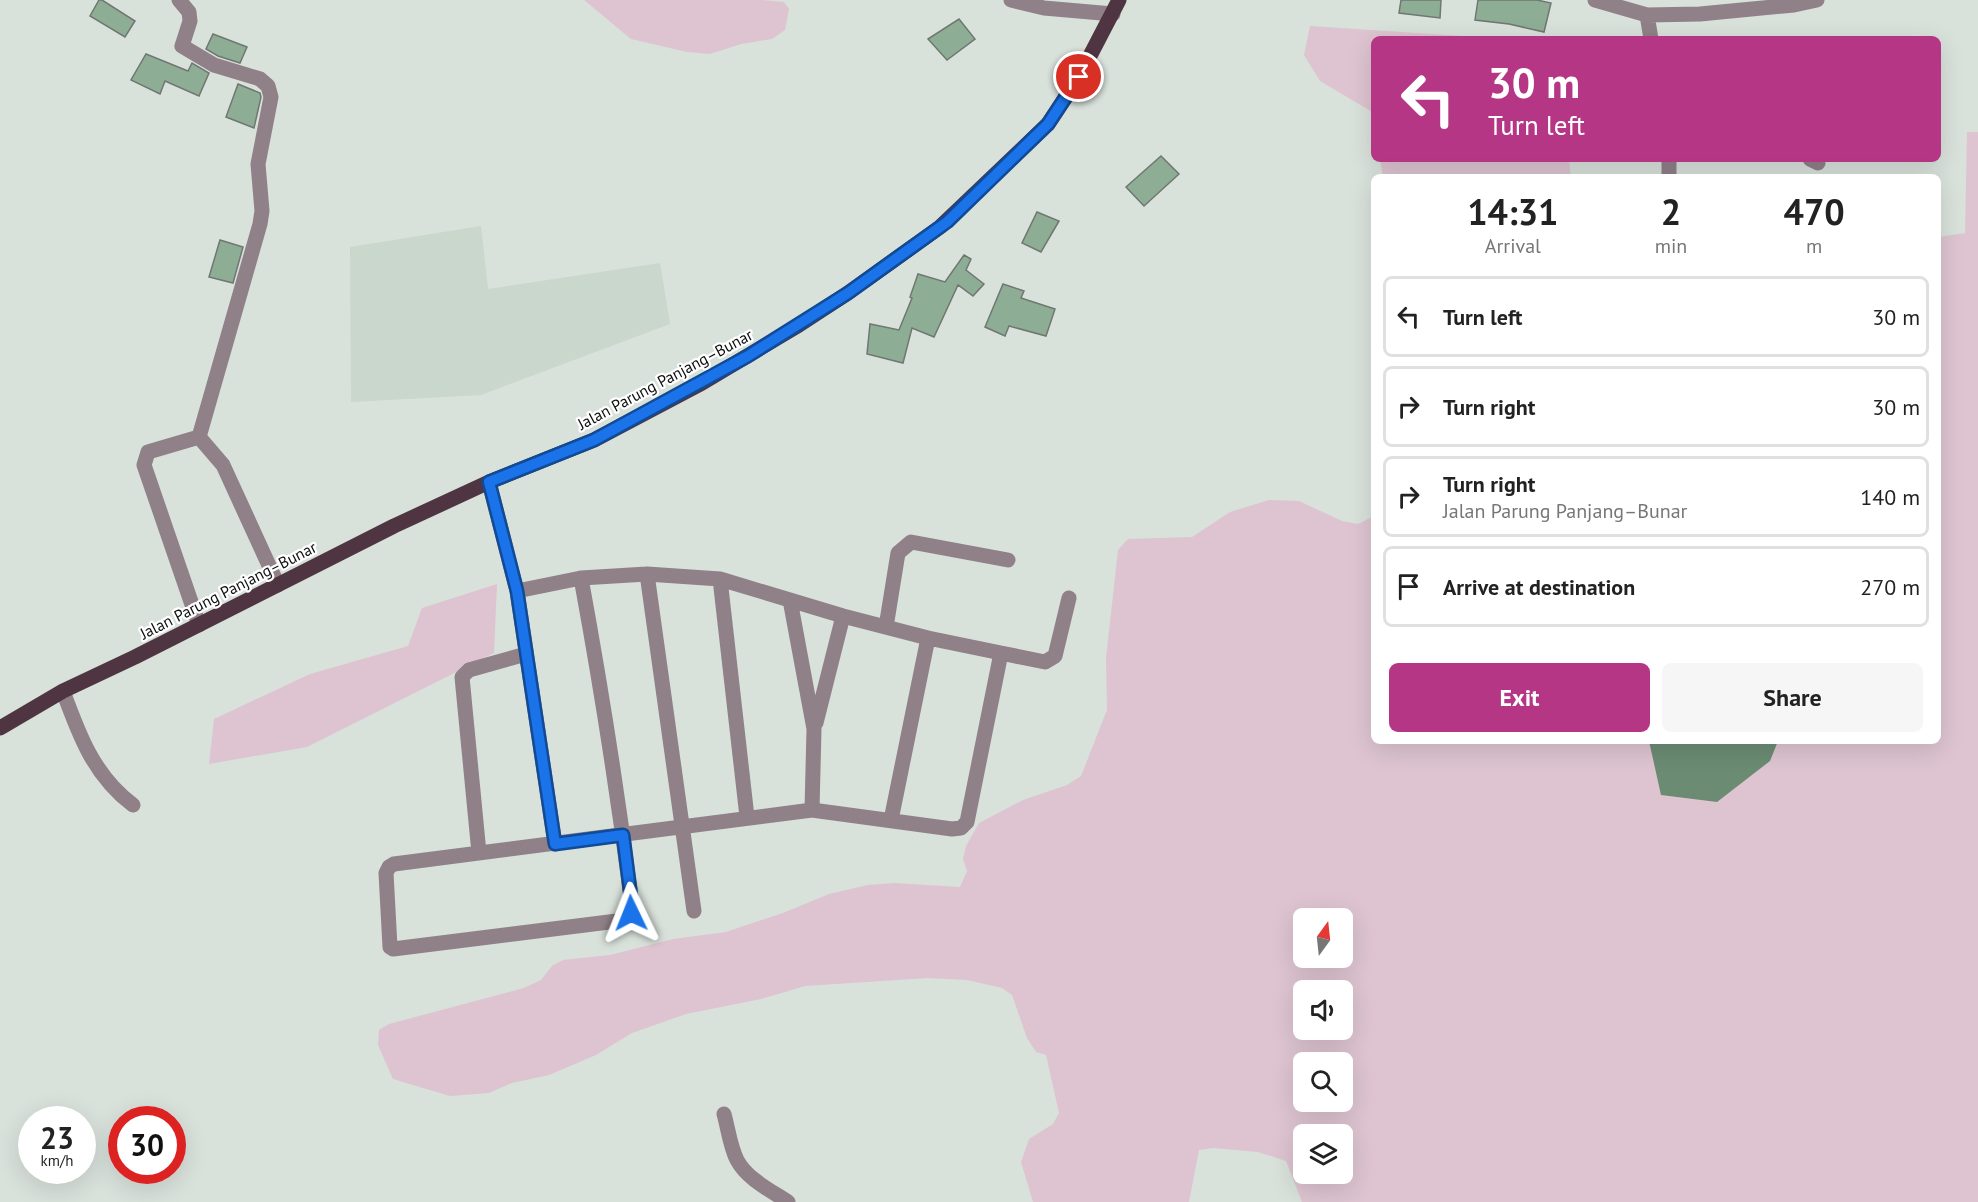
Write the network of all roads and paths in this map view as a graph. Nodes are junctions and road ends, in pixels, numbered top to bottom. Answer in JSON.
{"nodes":[{"id":1,"x":179,"y":0,"type":"edge"},
{"id":2,"x":1011,"y":0,"type":"edge"},
{"id":3,"x":1595,"y":0,"type":"edge"},
{"id":4,"x":1817,"y":0,"type":"edge"},
{"id":5,"x":1116,"y":7,"type":"edge"},
{"id":6,"x":1647,"y":15,"type":"junction"},
{"id":7,"x":1650,"y":36,"type":"edge"},
{"id":8,"x":199,"y":437,"type":"junction"},
{"id":9,"x":489,"y":482,"type":"junction"},
{"id":10,"x":1008,"y":560,"type":"dead end"},
{"id":11,"x":646,"y":574,"type":"junction"},
{"id":12,"x":581,"y":578,"type":"junction"},
{"id":13,"x":720,"y":579,"type":"junction"},
{"id":14,"x":278,"y":585,"type":"junction"},
{"id":15,"x":517,"y":591,"type":"junction"},
{"id":16,"x":1069,"y":598,"type":"dead end"},
{"id":17,"x":790,"y":600,"type":"junction"},
{"id":18,"x":843,"y":616,"type":"junction"},
{"id":19,"x":199,"y":625,"type":"junction"},
{"id":20,"x":886,"y":627,"type":"junction"},
{"id":21,"x":928,"y":638,"type":"junction"},
{"id":22,"x":1001,"y":653,"type":"junction"},
{"id":23,"x":526,"y":654,"type":"junction"},
{"id":24,"x":63,"y":691,"type":"junction"},
{"id":25,"x":0,"y":728,"type":"edge"},
{"id":26,"x":814,"y":729,"type":"junction"},
{"id":27,"x":133,"y":805,"type":"dead end"},
{"id":28,"x":812,"y":810,"type":"junction"},
{"id":29,"x":747,"y":817,"type":"junction"},
{"id":30,"x":891,"y":820,"type":"junction"},
{"id":31,"x":683,"y":826,"type":"junction"},
{"id":32,"x":623,"y":835,"type":"junction"},
{"id":33,"x":555,"y":844,"type":"junction"},
{"id":34,"x":479,"y":853,"type":"junction"},
{"id":35,"x":694,"y":911,"type":"dead end"},
{"id":36,"x":724,"y":1114,"type":"dead end"},
{"id":37,"x":788,"y":1202,"type":"edge"}],
"edges":[{"from":1,"to":8,"type":"street"},
{"from":2,"to":5,"type":"street"},
{"from":3,"to":6,"type":"street"},
{"from":4,"to":6,"type":"street"},
{"from":5,"to":9,"type":"main road","name":"Jalan Parung Panjang–Bunar"},
{"from":6,"to":7,"type":"street"},
{"from":8,"to":14,"type":"street"},
{"from":8,"to":19,"type":"street"},
{"from":9,"to":14,"type":"main road","name":"Jalan Parung Panjang–Bunar"},
{"from":9,"to":15,"type":"street"},
{"from":10,"to":20,"type":"street"},
{"from":11,"to":12,"type":"street"},
{"from":11,"to":13,"type":"street"},
{"from":11,"to":31,"type":"street"},
{"from":12,"to":15,"type":"street"},
{"from":12,"to":32,"type":"street"},
{"from":13,"to":17,"type":"street"},
{"from":13,"to":29,"type":"street"},
{"from":14,"to":19,"type":"main road","name":"Jalan Parung Panjang–Bunar"},
{"from":15,"to":23,"type":"street"},
{"from":16,"to":22,"type":"street"},
{"from":17,"to":18,"type":"street"},
{"from":17,"to":26,"type":"street"},
{"from":18,"to":20,"type":"street"},
{"from":18,"to":26,"type":"street"},
{"from":19,"to":24,"type":"main road","name":"Jalan Parung Panjang–Bunar"},
{"from":20,"to":21,"type":"street"},
{"from":21,"to":22,"type":"street"},
{"from":21,"to":30,"type":"street"},
{"from":22,"to":30,"type":"street"},
{"from":23,"to":33,"type":"street"},
{"from":23,"to":34,"type":"street"},
{"from":24,"to":25,"type":"main road","name":"Jalan Parung Panjang–Bunar"},
{"from":24,"to":27,"type":"street"},
{"from":26,"to":28,"type":"street"},
{"from":28,"to":29,"type":"street"},
{"from":28,"to":30,"type":"street"},
{"from":29,"to":31,"type":"street"},
{"from":31,"to":32,"type":"street"},
{"from":31,"to":35,"type":"street"},
{"from":32,"to":33,"type":"street"},
{"from":32,"to":34,"type":"street"},
{"from":33,"to":34,"type":"street"},
{"from":36,"to":37,"type":"street"}]}
